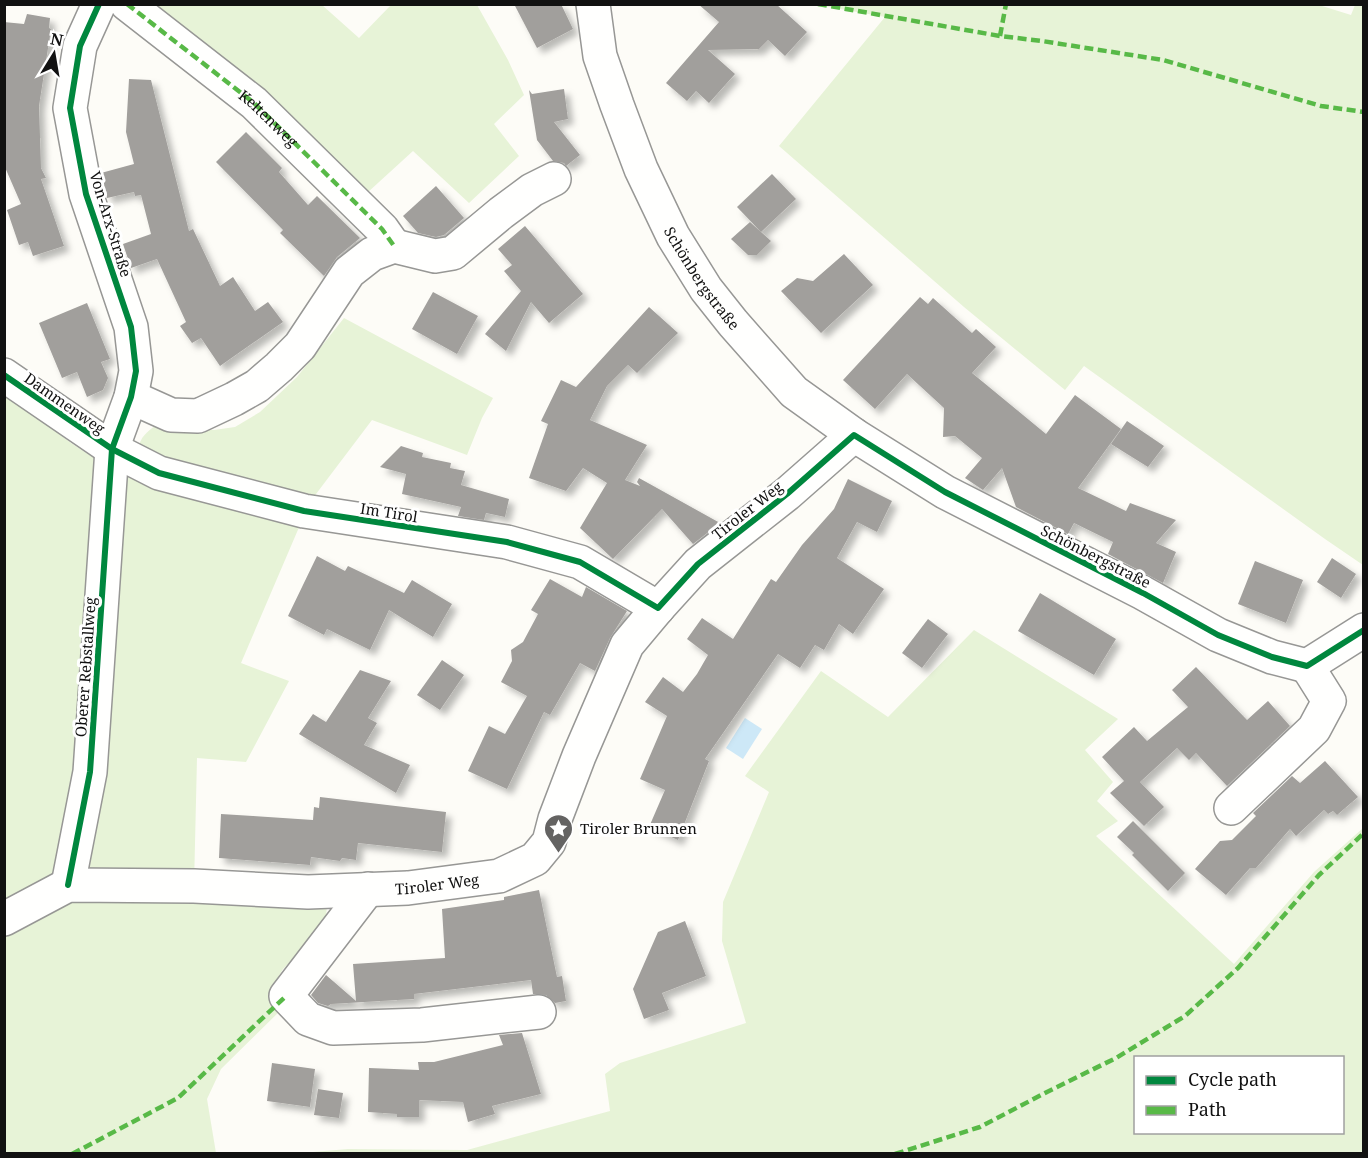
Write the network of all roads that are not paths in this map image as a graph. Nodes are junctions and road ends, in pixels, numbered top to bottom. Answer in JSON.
{"nodes":[{"id":1,"x":99,"y":4,"type":"edge"},
{"id":2,"x":127,"y":4,"type":"edge"},
{"id":3,"x":593,"y":4,"type":"edge"},
{"id":4,"x":554,"y":179,"type":"dead end"},
{"id":5,"x":394,"y":246,"type":"junction"},
{"id":6,"x":4,"y":375,"type":"edge"},
{"id":7,"x":131,"y":397,"type":"junction"},
{"id":8,"x":855,"y":435,"type":"junction"},
{"id":9,"x":112,"y":449,"type":"junction"},
{"id":10,"x":658,"y":608,"type":"junction"},
{"id":11,"x":1364,"y":630,"type":"edge"},
{"id":12,"x":1307,"y":666,"type":"junction"},
{"id":13,"x":1231,"y":808,"type":"dead end"},
{"id":14,"x":68,"y":885,"type":"junction"},
{"id":15,"x":368,"y":889,"type":"junction"},
{"id":16,"x":4,"y":919,"type":"edge"},
{"id":17,"x":539,"y":1012,"type":"dead end"}],
"edges":[{"from":1,"to":7,"type":"street","name":"Von-Arx-Straße"},
{"from":2,"to":5,"type":"street","name":"Keltenweg"},
{"from":3,"to":8,"type":"street","name":"Schönbergstraße"},
{"from":4,"to":5,"type":"street"},
{"from":5,"to":7,"type":"street"},
{"from":6,"to":9,"type":"street","name":"Dammenweg"},
{"from":7,"to":9,"type":"street","name":"Von-Arx-Straße"},
{"from":8,"to":10,"type":"street","name":"Tiroler Weg"},
{"from":8,"to":12,"type":"street","name":"Schönbergstraße"},
{"from":9,"to":10,"type":"street","name":"Im Tirol"},
{"from":9,"to":14,"type":"street","name":"Oberer Rebstallweg"},
{"from":10,"to":15,"type":"street","name":"Tiroler Weg"},
{"from":11,"to":12,"type":"street"},
{"from":12,"to":13,"type":"street"},
{"from":14,"to":15,"type":"street","name":"Tiroler Weg"},
{"from":14,"to":16,"type":"street","name":"Tiroler Weg"},
{"from":15,"to":17,"type":"street"}]}
